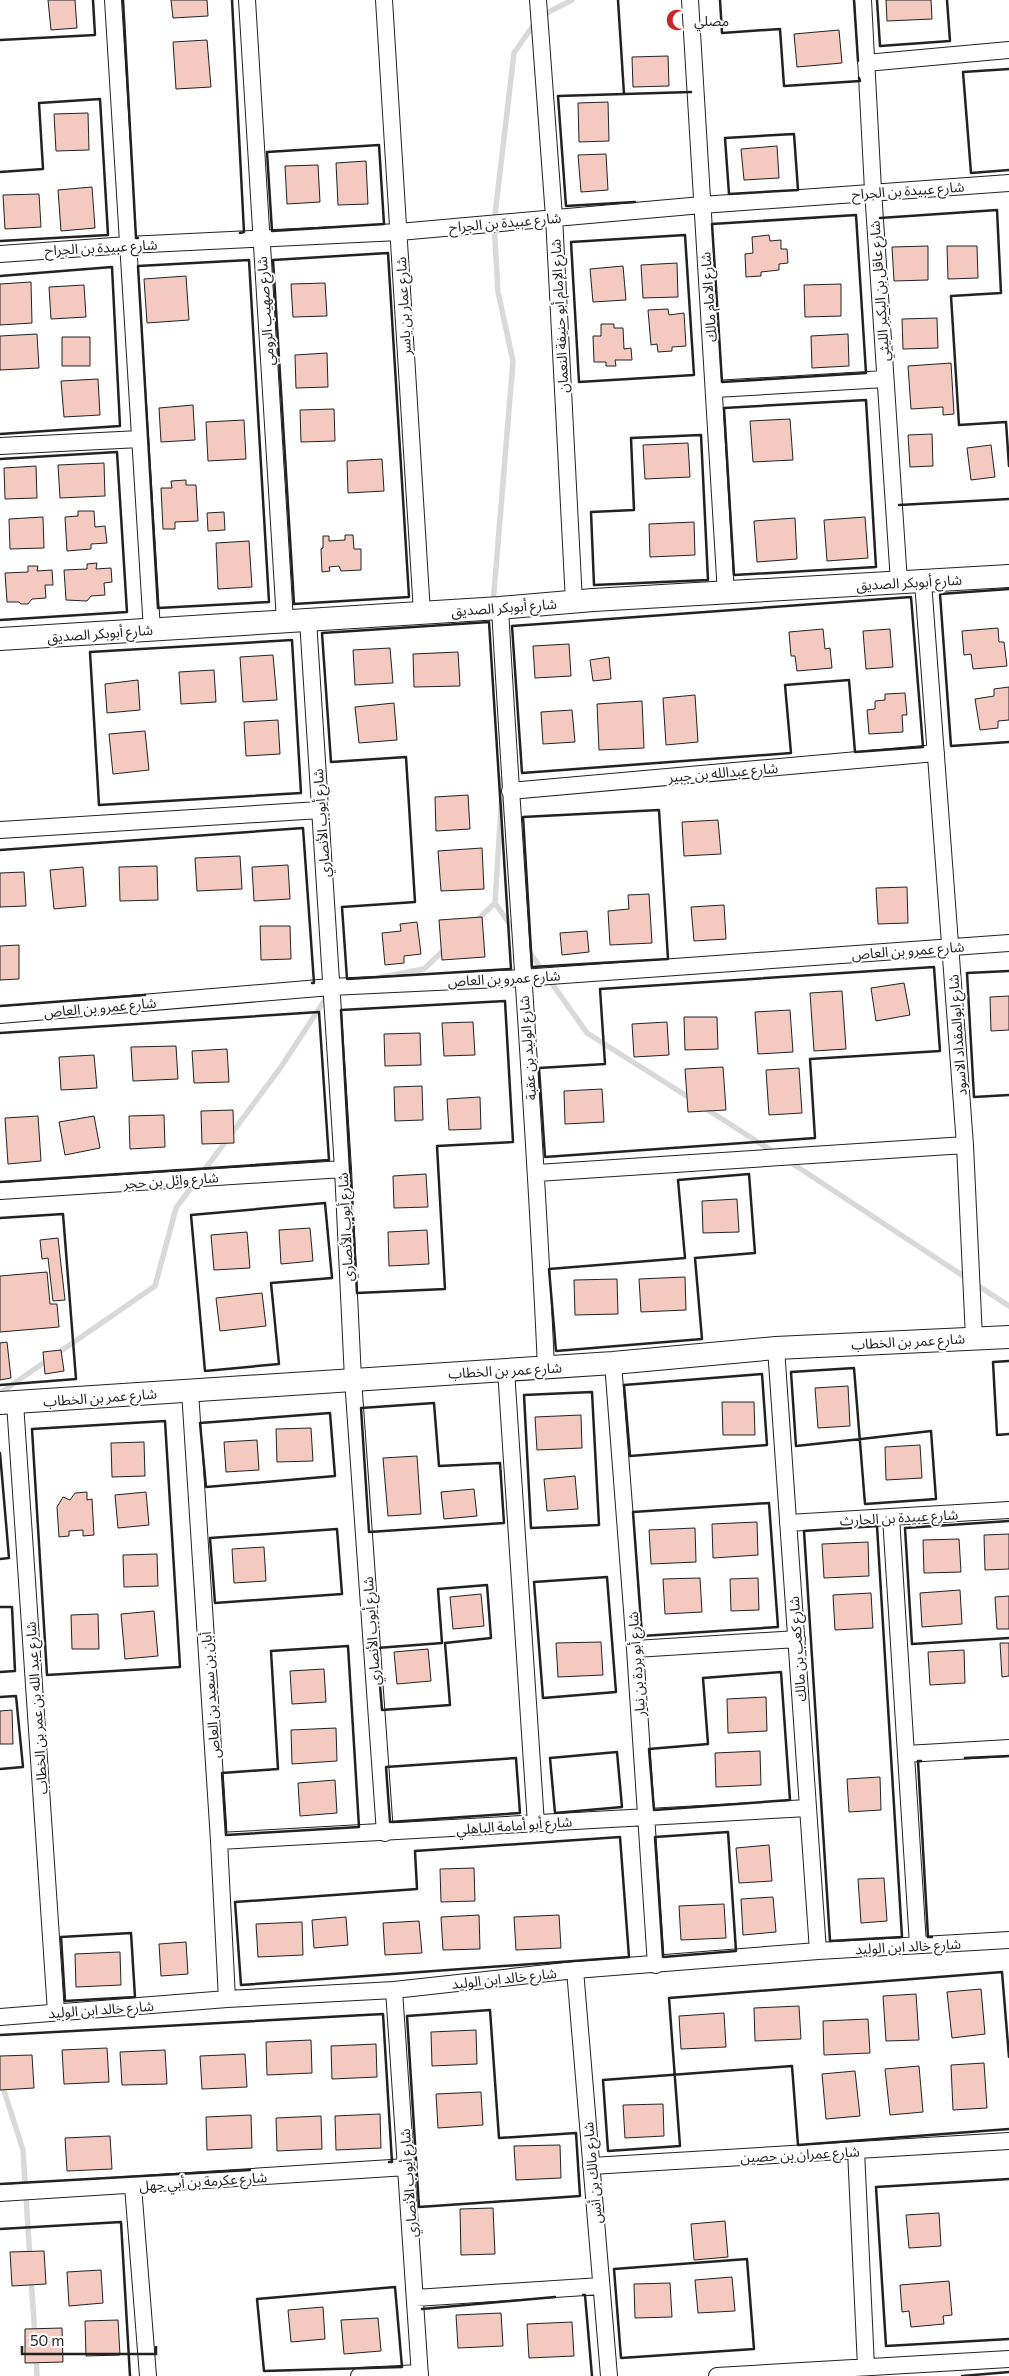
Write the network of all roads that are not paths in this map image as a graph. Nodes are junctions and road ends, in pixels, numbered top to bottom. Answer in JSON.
{"nodes":[{"id":1,"x":113,"y":0,"type":"edge"},
{"id":2,"x":247,"y":0,"type":"edge"},
{"id":3,"x":384,"y":0,"type":"edge"},
{"id":4,"x":538,"y":0,"type":"edge"},
{"id":5,"x":690,"y":0,"type":"edge"},
{"id":6,"x":864,"y":0,"type":"edge"},
{"id":7,"x":1009,"y":50,"type":"edge"},
{"id":8,"x":866,"y":63,"type":"junction"},
{"id":9,"x":1009,"y":183,"type":"edge"},
{"id":10,"x":873,"y":193,"type":"junction"},
{"id":11,"x":702,"y":205,"type":"junction"},
{"id":12,"x":554,"y":217,"type":"junction"},
{"id":13,"x":399,"y":232,"type":"junction"},
{"id":14,"x":260,"y":240,"type":"junction"},
{"id":15,"x":128,"y":245,"type":"junction"},
{"id":16,"x":0,"y":254,"type":"edge"},
{"id":17,"x":886,"y":379,"type":"junction"},
{"id":18,"x":715,"y":389,"type":"junction"},
{"id":19,"x":140,"y":439,"type":"junction"},
{"id":20,"x":0,"y":446,"type":"edge"},
{"id":21,"x":1009,"y":576,"type":"edge"},
{"id":22,"x":899,"y":582,"type":"junction"},
{"id":23,"x":923,"y":582,"type":"junction"},
{"id":24,"x":726,"y":594,"type":"junction"},
{"id":25,"x":574,"y":602,"type":"junction"},
{"id":26,"x":500,"y":608,"type":"junction"},
{"id":27,"x":422,"y":613,"type":"junction"},
{"id":28,"x":308,"y":620,"type":"junction"},
{"id":29,"x":285,"y":622,"type":"junction"},
{"id":30,"x":152,"y":630,"type":"junction"},
{"id":31,"x":0,"y":639,"type":"edge"},
{"id":32,"x":936,"y":753,"type":"junction"},
{"id":33,"x":510,"y":792,"type":"junction"},
{"id":34,"x":320,"y":810,"type":"junction"},
{"id":35,"x":0,"y":830,"type":"edge"},
{"id":36,"x":1009,"y":942,"type":"edge"},
{"id":37,"x":951,"y":947,"type":"junction"},
{"id":38,"x":522,"y":978,"type":"junction"},
{"id":39,"x":331,"y":987,"type":"junction"},
{"id":40,"x":0,"y":1016,"type":"edge"},
{"id":41,"x":965,"y":1145,"type":"junction"},
{"id":42,"x":343,"y":1169,"type":"junction"},
{"id":43,"x":537,"y":1173,"type":"junction"},
{"id":44,"x":0,"y":1190,"type":"edge"},
{"id":45,"x":1009,"y":1337,"type":"edge"},
{"id":46,"x":974,"y":1338,"type":"junction"},
{"id":47,"x":776,"y":1348,"type":"junction"},
{"id":48,"x":613,"y":1363,"type":"junction"},
{"id":49,"x":546,"y":1368,"type":"junction"},
{"id":50,"x":506,"y":1370,"type":"junction"},
{"id":51,"x":353,"y":1379,"type":"junction"},
{"id":52,"x":190,"y":1391,"type":"junction"},
{"id":53,"x":8,"y":1403,"type":"edge"},
{"id":54,"x":1009,"y":1510,"type":"edge"},
{"id":55,"x":891,"y":1517,"type":"junction"},
{"id":56,"x":788,"y":1523,"type":"junction"},
{"id":57,"x":796,"y":1639,"type":"junction"},
{"id":58,"x":635,"y":1649,"type":"junction"},
{"id":59,"x":1009,"y":1748,"type":"edge"},
{"id":60,"x":906,"y":1754,"type":"junction"},
{"id":61,"x":808,"y":1808,"type":"junction"},
{"id":62,"x":647,"y":1817,"type":"junction"},
{"id":63,"x":536,"y":1824,"type":"junction"},
{"id":64,"x":385,"y":1833,"type":"junction"},
{"id":65,"x":220,"y":1841,"type":"junction"},
{"id":66,"x":1009,"y":1940,"type":"edge"},
{"id":67,"x":918,"y":1945,"type":"junction"},
{"id":68,"x":818,"y":1951,"type":"junction"},
{"id":69,"x":656,"y":1965,"type":"junction"},
{"id":70,"x":575,"y":1970,"type":"junction"},
{"id":71,"x":394,"y":1990,"type":"junction"},
{"id":72,"x":227,"y":1999,"type":"junction"},
{"id":73,"x":56,"y":2012,"type":"junction"},
{"id":74,"x":0,"y":2017,"type":"edge"},
{"id":75,"x":1009,"y":2141,"type":"edge"},
{"id":76,"x":856,"y":2150,"type":"junction"},
{"id":77,"x":592,"y":2166,"type":"junction"},
{"id":78,"x":407,"y":2167,"type":"junction"},
{"id":79,"x":133,"y":2186,"type":"junction"},
{"id":80,"x":0,"y":2193,"type":"edge"},
{"id":81,"x":601,"y":2286,"type":"junction"},
{"id":82,"x":415,"y":2298,"type":"junction"},
{"id":83,"x":1009,"y":2359,"type":"edge"},
{"id":84,"x":866,"y":2367,"type":"junction"},
{"id":85,"x":420,"y":2374,"type":"edge"},
{"id":86,"x":148,"y":2376,"type":"edge"},
{"id":87,"x":359,"y":2376,"type":"edge"},
{"id":88,"x":609,"y":2376,"type":"edge"},
{"id":89,"x":717,"y":2376,"type":"edge"}],
"edges":[{"from":1,"to":15,"type":"street"},
{"from":2,"to":14,"type":"street","name":"شارع صهيب الرومي"},
{"from":3,"to":13,"type":"street","name":"شارع عمار بن ياسر"},
{"from":4,"to":12,"type":"street","name":"شارع الإمام أبو حنيفة النعمان"},
{"from":5,"to":11,"type":"street","name":"شارع الامام مالك"},
{"from":6,"to":8,"type":"street","name":"شارع عاقل بن البكير الليثي"},
{"from":7,"to":8,"type":"street"},
{"from":8,"to":10,"type":"street","name":"شارع عاقل بن البكير الليثي"},
{"from":9,"to":10,"type":"street","name":"شارع عبيدة بن الجراح"},
{"from":10,"to":11,"type":"street","name":"شارع عبيدة بن الجراح"},
{"from":10,"to":17,"type":"street","name":"شارع عاقل بن البكير الليثي"},
{"from":11,"to":12,"type":"street","name":"شارع عبيدة بن الجراح"},
{"from":11,"to":18,"type":"street","name":"شارع الامام مالك"},
{"from":12,"to":13,"type":"street","name":"شارع عبيدة بن الجراح"},
{"from":12,"to":25,"type":"street","name":"شارع الإمام أبو حنيفة النعمان"},
{"from":13,"to":14,"type":"street","name":"شارع عبيدة بن الجراح"},
{"from":13,"to":27,"type":"street","name":"شارع عمار بن ياسر"},
{"from":14,"to":15,"type":"street","name":"شارع عبيدة بن الجراح"},
{"from":14,"to":29,"type":"street","name":"شارع صهيب الرومي"},
{"from":15,"to":16,"type":"street","name":"شارع عبيدة بن الجراح"},
{"from":15,"to":19,"type":"street"},
{"from":17,"to":18,"type":"street"},
{"from":17,"to":22,"type":"street","name":"شارع عاقل بن البكير الليثي"},
{"from":18,"to":24,"type":"street","name":"شارع الامام مالك"},
{"from":19,"to":20,"type":"street"},
{"from":19,"to":30,"type":"street"},
{"from":21,"to":23,"type":"street","name":"شارع أبوبكر الصديق"},
{"from":22,"to":23,"type":"street","name":"شارع أبوبكر الصديق"},
{"from":22,"to":24,"type":"street","name":"شارع أبوبكر الصديق"},
{"from":23,"to":32,"type":"street","name":"شارع ابوالمقداد الاسود"},
{"from":24,"to":25,"type":"street","name":"شارع أبوبكر الصديق"},
{"from":25,"to":26,"type":"street","name":"شارع أبوبكر الصديق"},
{"from":26,"to":27,"type":"street","name":"شارع أبوبكر الصديق"},
{"from":26,"to":33,"type":"street","name":"شارع الوليد بن عقبة"},
{"from":27,"to":28,"type":"street","name":"شارع أبوبكر الصديق"},
{"from":28,"to":29,"type":"street","name":"شارع أبوبكر الصديق"},
{"from":28,"to":34,"type":"street","name":"شارع أيوب الأنصاري"},
{"from":29,"to":30,"type":"street","name":"شارع أبوبكر الصديق"},
{"from":30,"to":31,"type":"street","name":"شارع أبوبكر الصديق"},
{"from":32,"to":33,"type":"street","name":"شارع عبدالله بن جبير"},
{"from":32,"to":37,"type":"street","name":"شارع ابوالمقداد الاسود"},
{"from":33,"to":38,"type":"street","name":"شارع الوليد بن عقبة"},
{"from":34,"to":35,"type":"street"},
{"from":34,"to":39,"type":"street","name":"شارع أيوب الأنصاري"},
{"from":36,"to":37,"type":"street","name":"شارع عمرو بن العاص"},
{"from":37,"to":38,"type":"street","name":"شارع عمرو بن العاص"},
{"from":37,"to":41,"type":"street","name":"شارع ابوالمقداد الاسود"},
{"from":38,"to":39,"type":"street","name":"شارع عمرو بن العاص"},
{"from":38,"to":43,"type":"street","name":"شارع الوليد بن عقبة"},
{"from":39,"to":40,"type":"street","name":"شارع عمرو بن العاص"},
{"from":39,"to":42,"type":"street","name":"شارع أيوب الأنصاري"},
{"from":41,"to":43,"type":"street"},
{"from":41,"to":46,"type":"street","name":"شارع ابوالمقداد الاسود"},
{"from":42,"to":44,"type":"street","name":"شارع وائل بن حجر"},
{"from":42,"to":51,"type":"street","name":"شارع أيوب الأنصاري"},
{"from":43,"to":49,"type":"street","name":"شارع الوليد بن عقبة"},
{"from":45,"to":46,"type":"street","name":"شارع عمر بن الخطاب"},
{"from":46,"to":47,"type":"street","name":"شارع عمر بن الخطاب"},
{"from":47,"to":48,"type":"street","name":"شارع عمر بن الخطاب"},
{"from":47,"to":56,"type":"street","name":"شارع كعب بن مالك"},
{"from":48,"to":49,"type":"street","name":"شارع عمر بن الخطاب"},
{"from":48,"to":58,"type":"street","name":"شارع أبو بردة بن نيار"},
{"from":49,"to":50,"type":"street","name":"شارع عمر بن الخطاب"},
{"from":50,"to":51,"type":"street","name":"شارع عمر بن الخطاب"},
{"from":50,"to":63,"type":"street"},
{"from":51,"to":52,"type":"street","name":"شارع عمر بن الخطاب"},
{"from":51,"to":64,"type":"street","name":"شارع أيوب الأنصاري"},
{"from":52,"to":53,"type":"street","name":"شارع عمر بن الخطاب"},
{"from":52,"to":65,"type":"street","name":"أبان بن سعيد بن العاص"},
{"from":53,"to":73,"type":"street","name":"شارع عبد الله بن عمر بن الخطاب"},
{"from":54,"to":55,"type":"street","name":"شارع عبيدة بن الحارث"},
{"from":55,"to":56,"type":"street","name":"شارع عبيدة بن الحارث"},
{"from":55,"to":60,"type":"street"},
{"from":56,"to":57,"type":"street","name":"شارع كعب بن مالك"},
{"from":57,"to":58,"type":"street"},
{"from":57,"to":61,"type":"street","name":"شارع كعب بن مالك"},
{"from":58,"to":62,"type":"street","name":"شارع أبو بردة بن نيار"},
{"from":59,"to":60,"type":"street"},
{"from":60,"to":67,"type":"street"},
{"from":61,"to":62,"type":"street","name":"شارع أبو أمامة الباهلي"},
{"from":61,"to":68,"type":"street","name":"شارع كعب بن مالك"},
{"from":62,"to":63,"type":"street","name":"شارع أبو أمامة الباهلي"},
{"from":62,"to":69,"type":"street","name":"شارع أبو بردة بن نيار"},
{"from":63,"to":64,"type":"street","name":"شارع أبو أمامة الباهلي"},
{"from":64,"to":65,"type":"street","name":"شارع أبو أمامة الباهلي"},
{"from":65,"to":72,"type":"street","name":"أبان بن سعيد بن العاص"},
{"from":66,"to":67,"type":"street","name":"شارع خالد ابن الوليد"},
{"from":67,"to":68,"type":"street","name":"شارع خالد ابن الوليد"},
{"from":68,"to":69,"type":"street","name":"شارع خالد ابن الوليد"},
{"from":69,"to":70,"type":"street","name":"شارع خالد ابن الوليد"},
{"from":70,"to":71,"type":"street","name":"شارع خالد ابن الوليد"},
{"from":70,"to":77,"type":"street","name":"شارع مالك بن أنس"},
{"from":71,"to":72,"type":"street","name":"شارع خالد ابن الوليد"},
{"from":71,"to":78,"type":"street","name":"شارع أيوب الأنصاري"},
{"from":72,"to":73,"type":"street","name":"شارع خالد ابن الوليد"},
{"from":73,"to":74,"type":"street","name":"شارع خالد ابن الوليد"},
{"from":75,"to":76,"type":"street","name":"شارع عمران بن حصين"},
{"from":76,"to":77,"type":"street","name":"شارع عمران بن حصين"},
{"from":76,"to":84,"type":"street"},
{"from":77,"to":81,"type":"street","name":"شارع مالك بن أنس"},
{"from":78,"to":79,"type":"street","name":"شارع عكرمة بن أبي جهل"},
{"from":78,"to":82,"type":"street","name":"شارع أيوب الأنصاري"},
{"from":79,"to":80,"type":"street","name":"شارع عكرمة بن أبي جهل"},
{"from":79,"to":86,"type":"street"},
{"from":81,"to":82,"type":"street"},
{"from":81,"to":88,"type":"street","name":"شارع مالك بن أنس"},
{"from":82,"to":85,"type":"street","name":"شارع أيوب الأنصاري"},
{"from":83,"to":84,"type":"street"},
{"from":84,"to":89,"type":"street"},
{"from":85,"to":87,"type":"street"}]}
